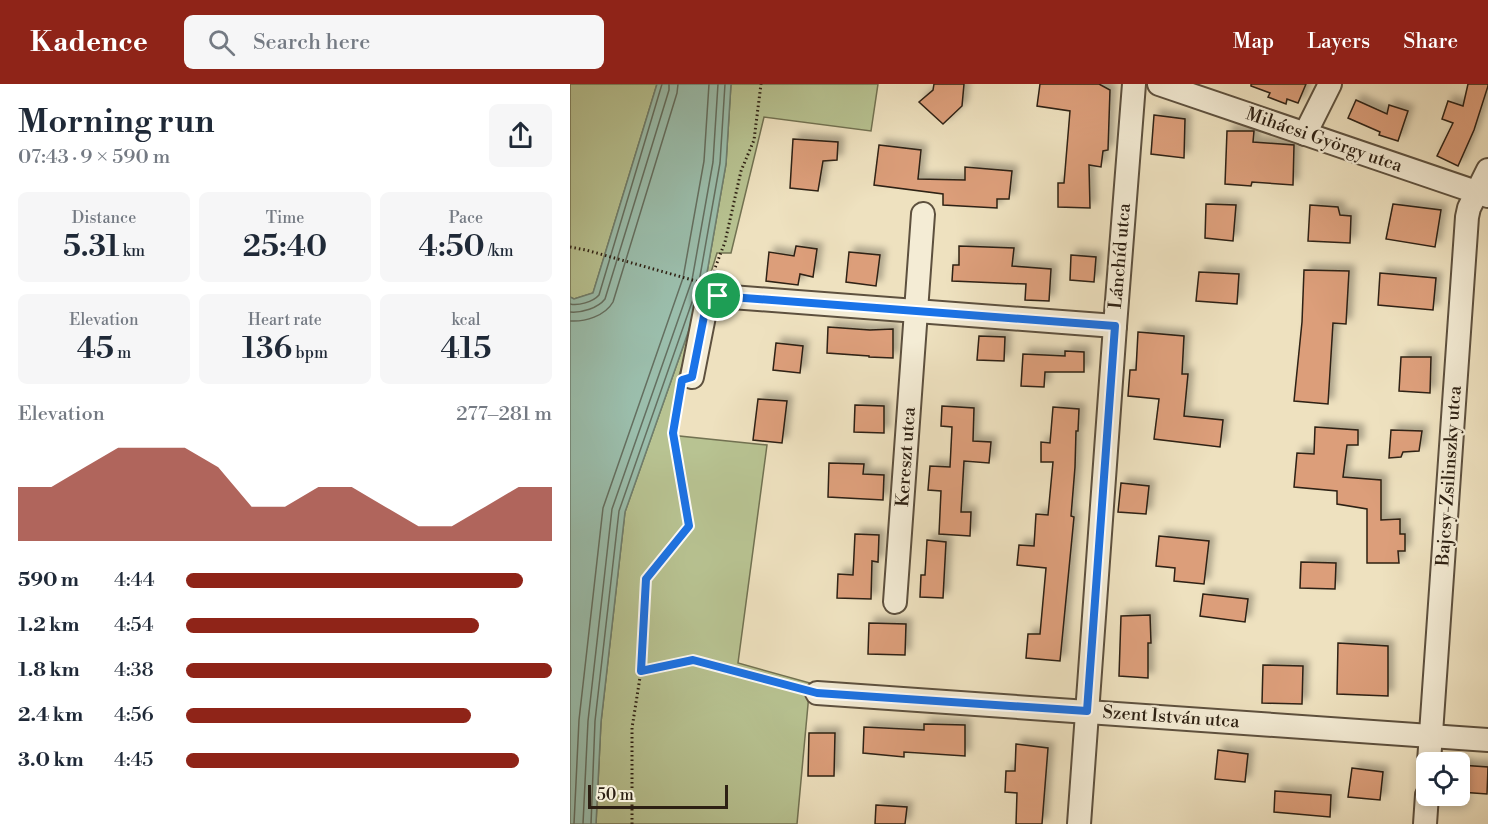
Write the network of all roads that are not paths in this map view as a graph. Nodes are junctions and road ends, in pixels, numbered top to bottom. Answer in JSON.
{"nodes":[{"id":1,"x":1134,"y":84,"type":"edge"},
{"id":2,"x":1159,"y":84,"type":"edge"},
{"id":3,"x":1330,"y":84,"type":"edge"},
{"id":4,"x":1305,"y":134,"type":"junction"},
{"id":5,"x":1488,"y":170,"type":"edge"},
{"id":6,"x":1482,"y":194,"type":"edge"},
{"id":7,"x":923,"y":214,"type":"dead end"},
{"id":8,"x":917,"y":311,"type":"junction"},
{"id":9,"x":1115,"y":326,"type":"junction"},
{"id":10,"x":692,"y":377,"type":"road end"},
{"id":11,"x":895,"y":602,"type":"dead end"},
{"id":12,"x":817,"y":693,"type":"road end"},
{"id":13,"x":1087,"y":711,"type":"junction"},
{"id":14,"x":1430,"y":736,"type":"junction"},
{"id":15,"x":1488,"y":740,"type":"edge"},
{"id":16,"x":1429,"y":752,"type":"edge"},
{"id":17,"x":1426,"y":806,"type":"edge"},
{"id":18,"x":1079,"y":824,"type":"edge"},
{"id":19,"x":1425,"y":824,"type":"edge"}],
"edges":[{"from":1,"to":9,"type":"street","name":"Lánchíd utca"},
{"from":2,"to":4,"type":"street","name":"Mihácsi György utca"},
{"from":3,"to":4,"type":"street"},
{"from":4,"to":6,"type":"street","name":"Mihácsi György utca"},
{"from":5,"to":6,"type":"street","name":"Bajcsy-Zsilinszky utca"},
{"from":6,"to":14,"type":"street","name":"Bajcsy-Zsilinszky utca"},
{"from":7,"to":8,"type":"street","name":"Kereszt utca"},
{"from":8,"to":9,"type":"street"},
{"from":8,"to":10,"type":"street"},
{"from":8,"to":11,"type":"street","name":"Kereszt utca"},
{"from":9,"to":13,"type":"street","name":"Lánchíd utca"},
{"from":12,"to":13,"type":"street","name":"Szent István utca"},
{"from":13,"to":14,"type":"street","name":"Szent István utca"},
{"from":13,"to":18,"type":"street","name":"Lánchíd utca"},
{"from":14,"to":15,"type":"street","name":"Szent István utca"},
{"from":14,"to":16,"type":"street","name":"Bajcsy-Zsilinszky utca"},
{"from":17,"to":19,"type":"street"}]}
